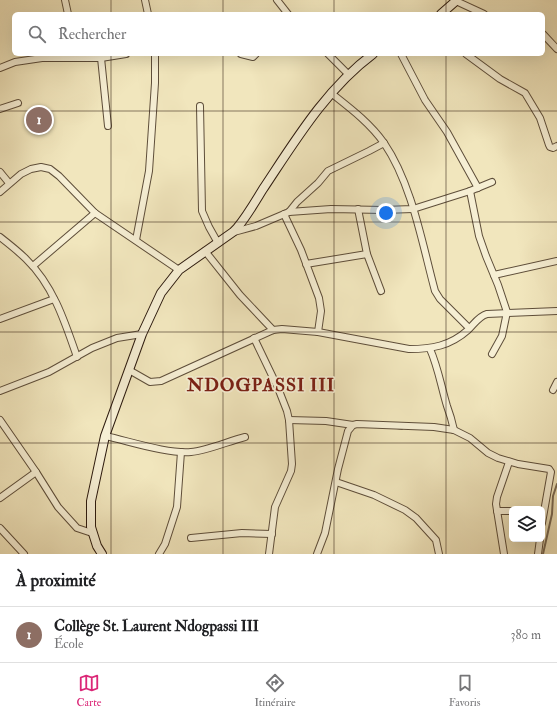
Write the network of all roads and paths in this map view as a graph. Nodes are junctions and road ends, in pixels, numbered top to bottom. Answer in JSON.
{"nodes":[{"id":1,"x":65,"y":0,"type":"edge"},
{"id":2,"x":145,"y":0,"type":"edge"},
{"id":3,"x":277,"y":0,"type":"edge"},
{"id":4,"x":453,"y":1,"type":"edge"},
{"id":5,"x":68,"y":12,"type":"edge"},
{"id":6,"x":148,"y":12,"type":"edge"},
{"id":7,"x":286,"y":12,"type":"edge"},
{"id":8,"x":442,"y":12,"type":"edge"},
{"id":9,"x":479,"y":12,"type":"edge"},
{"id":10,"x":545,"y":36,"type":"edge"},
{"id":11,"x":557,"y":49,"type":"edge"},
{"id":12,"x":65,"y":56,"type":"edge"},
{"id":13,"x":114,"y":56,"type":"edge"},
{"id":14,"x":155,"y":56,"type":"edge"},
{"id":15,"x":330,"y":56,"type":"edge"},
{"id":16,"x":370,"y":56,"type":"edge"},
{"id":17,"x":402,"y":56,"type":"edge"},
{"id":18,"x":469,"y":56,"type":"edge"},
{"id":19,"x":101,"y":58,"type":"junction"},
{"id":20,"x":0,"y":68,"type":"edge"},
{"id":21,"x":348,"y":74,"type":"junction"},
{"id":22,"x":331,"y":93,"type":"junction"},
{"id":23,"x":18,"y":103,"type":"dead end"},
{"id":24,"x":200,"y":106,"type":"dead end"},
{"id":25,"x":0,"y":109,"type":"edge"},
{"id":26,"x":108,"y":126,"type":"dead end"},
{"id":27,"x":384,"y":143,"type":"junction"},
{"id":28,"x":557,"y":146,"type":"edge"},
{"id":29,"x":0,"y":172,"type":"edge"},
{"id":30,"x":492,"y":182,"type":"dead end"},
{"id":31,"x":9,"y":183,"type":"junction"},
{"id":32,"x":478,"y":188,"type":"junction"},
{"id":33,"x":470,"y":191,"type":"junction"},
{"id":34,"x":0,"y":192,"type":"edge"},
{"id":35,"x":358,"y":209,"type":"junction"},
{"id":36,"x":413,"y":209,"type":"junction"},
{"id":37,"x":95,"y":213,"type":"junction"},
{"id":38,"x":287,"y":213,"type":"junction"},
{"id":39,"x":233,"y":232,"type":"junction"},
{"id":40,"x":0,"y":237,"type":"edge"},
{"id":41,"x":136,"y":240,"type":"junction"},
{"id":42,"x":218,"y":243,"type":"junction"},
{"id":43,"x":205,"y":251,"type":"junction"},
{"id":44,"x":367,"y":254,"type":"junction"},
{"id":45,"x":557,"y":261,"type":"edge"},
{"id":46,"x":306,"y":264,"type":"junction"},
{"id":47,"x":33,"y":266,"type":"junction"},
{"id":48,"x":179,"y":270,"type":"junction"},
{"id":49,"x":494,"y":275,"type":"junction"},
{"id":50,"x":381,"y":292,"type":"dead end"},
{"id":51,"x":54,"y":299,"type":"junction"},
{"id":52,"x":557,"y":311,"type":"edge"},
{"id":53,"x":507,"y":312,"type":"junction"},
{"id":54,"x":0,"y":319,"type":"edge"},
{"id":55,"x":469,"y":328,"type":"junction"},
{"id":56,"x":273,"y":330,"type":"junction"},
{"id":57,"x":318,"y":332,"type":"junction"},
{"id":58,"x":142,"y":334,"type":"junction"},
{"id":59,"x":254,"y":338,"type":"junction"},
{"id":60,"x":430,"y":349,"type":"junction"},
{"id":61,"x":492,"y":354,"type":"dead end"},
{"id":62,"x":77,"y":357,"type":"junction"},
{"id":63,"x":129,"y":370,"type":"junction"},
{"id":64,"x":557,"y":382,"type":"edge"},
{"id":65,"x":0,"y":390,"type":"edge"},
{"id":66,"x":553,"y":390,"type":"dead end"},
{"id":67,"x":0,"y":420,"type":"edge"},
{"id":68,"x":289,"y":420,"type":"junction"},
{"id":69,"x":353,"y":425,"type":"junction"},
{"id":70,"x":454,"y":430,"type":"junction"},
{"id":71,"x":105,"y":436,"type":"junction"},
{"id":72,"x":245,"y":437,"type":"dead end"},
{"id":73,"x":181,"y":452,"type":"junction"},
{"id":74,"x":509,"y":462,"type":"junction"},
{"id":75,"x":36,"y":472,"type":"junction"},
{"id":76,"x":336,"y":482,"type":"junction"},
{"id":77,"x":0,"y":498,"type":"edge"},
{"id":78,"x":545,"y":506,"type":"edge"},
{"id":79,"x":497,"y":511,"type":"junction"},
{"id":80,"x":509,"y":511,"type":"edge"},
{"id":81,"x":0,"y":528,"type":"edge"},
{"id":82,"x":92,"y":533,"type":"junction"},
{"id":83,"x":272,"y":534,"type":"junction"},
{"id":84,"x":191,"y":538,"type":"dead end"},
{"id":85,"x":540,"y":542,"type":"edge"},
{"id":86,"x":24,"y":554,"type":"edge"},
{"id":87,"x":102,"y":554,"type":"edge"},
{"id":88,"x":159,"y":554,"type":"edge"},
{"id":89,"x":269,"y":554,"type":"edge"},
{"id":90,"x":317,"y":554,"type":"edge"},
{"id":91,"x":439,"y":554,"type":"edge"},
{"id":92,"x":504,"y":554,"type":"edge"},
{"id":93,"x":538,"y":554,"type":"edge"}],
"edges":[{"from":1,"to":5,"type":"street"},
{"from":2,"to":6,"type":"street"},
{"from":3,"to":7,"type":"street"},
{"from":4,"to":8,"type":"main road"},
{"from":4,"to":9,"type":"street"},
{"from":10,"to":11,"type":"street"},
{"from":12,"to":19,"type":"street"},
{"from":12,"to":20,"type":"street"},
{"from":13,"to":19,"type":"street"},
{"from":14,"to":41,"type":"street"},
{"from":15,"to":21,"type":"street"},
{"from":16,"to":21,"type":"main road"},
{"from":17,"to":32,"type":"street"},
{"from":18,"to":28,"type":"street"},
{"from":19,"to":26,"type":"street"},
{"from":21,"to":22,"type":"main road"},
{"from":22,"to":27,"type":"street"},
{"from":22,"to":39,"type":"main road"},
{"from":23,"to":25,"type":"street"},
{"from":24,"to":42,"type":"street"},
{"from":27,"to":36,"type":"street"},
{"from":27,"to":38,"type":"street"},
{"from":29,"to":31,"type":"street"},
{"from":30,"to":32,"type":"street"},
{"from":31,"to":34,"type":"street"},
{"from":31,"to":37,"type":"street"},
{"from":32,"to":33,"type":"street"},
{"from":33,"to":36,"type":"street"},
{"from":33,"to":49,"type":"street"},
{"from":35,"to":36,"type":"street"},
{"from":35,"to":38,"type":"street"},
{"from":35,"to":44,"type":"street"},
{"from":36,"to":55,"type":"street"},
{"from":37,"to":41,"type":"street"},
{"from":37,"to":47,"type":"street"},
{"from":38,"to":39,"type":"street"},
{"from":38,"to":46,"type":"street"},
{"from":39,"to":42,"type":"main road"},
{"from":40,"to":47,"type":"street"},
{"from":41,"to":48,"type":"street"},
{"from":42,"to":43,"type":"main road"},
{"from":43,"to":48,"type":"main road"},
{"from":43,"to":56,"type":"street"},
{"from":44,"to":46,"type":"street"},
{"from":44,"to":50,"type":"street"},
{"from":45,"to":49,"type":"street"},
{"from":46,"to":57,"type":"street"},
{"from":47,"to":51,"type":"street"},
{"from":48,"to":58,"type":"main road"},
{"from":49,"to":53,"type":"street"},
{"from":51,"to":54,"type":"street"},
{"from":51,"to":62,"type":"street"},
{"from":52,"to":53,"type":"street"},
{"from":53,"to":55,"type":"street"},
{"from":53,"to":61,"type":"street"},
{"from":55,"to":60,"type":"street"},
{"from":56,"to":57,"type":"street"},
{"from":56,"to":59,"type":"street"},
{"from":57,"to":60,"type":"street"},
{"from":58,"to":62,"type":"street"},
{"from":58,"to":63,"type":"main road"},
{"from":59,"to":63,"type":"street"},
{"from":59,"to":68,"type":"street"},
{"from":60,"to":70,"type":"street"},
{"from":62,"to":65,"type":"street"},
{"from":63,"to":71,"type":"main road"},
{"from":64,"to":66,"type":"street"},
{"from":67,"to":75,"type":"street"},
{"from":68,"to":69,"type":"street"},
{"from":68,"to":83,"type":"street"},
{"from":69,"to":70,"type":"street"},
{"from":69,"to":76,"type":"street"},
{"from":70,"to":74,"type":"street"},
{"from":71,"to":73,"type":"street"},
{"from":71,"to":82,"type":"main road"},
{"from":72,"to":73,"type":"street"},
{"from":73,"to":88,"type":"street"},
{"from":74,"to":78,"type":"street"},
{"from":74,"to":79,"type":"street"},
{"from":75,"to":77,"type":"street"},
{"from":75,"to":82,"type":"street"},
{"from":76,"to":90,"type":"street"},
{"from":76,"to":91,"type":"street"},
{"from":79,"to":80,"type":"street"},
{"from":79,"to":92,"type":"street"},
{"from":81,"to":86,"type":"street"},
{"from":82,"to":87,"type":"main road"},
{"from":83,"to":84,"type":"street"},
{"from":83,"to":89,"type":"street"},
{"from":85,"to":93,"type":"street"}]}
